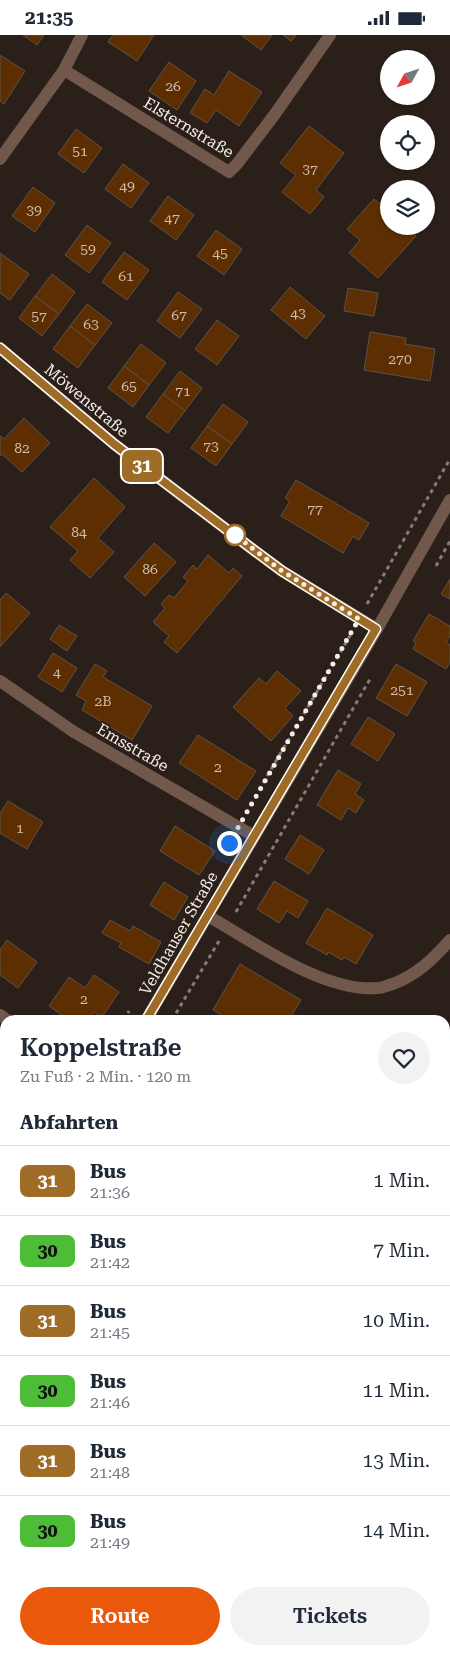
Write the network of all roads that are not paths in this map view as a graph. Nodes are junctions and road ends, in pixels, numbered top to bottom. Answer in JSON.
{"nodes":[{"id":1,"x":82,"y":35,"type":"edge"},
{"id":2,"x":330,"y":35,"type":"edge"},
{"id":3,"x":64,"y":70,"type":"junction"},
{"id":4,"x":0,"y":159,"type":"edge"},
{"id":5,"x":0,"y":348,"type":"edge"},
{"id":6,"x":450,"y":500,"type":"edge"},
{"id":7,"x":376,"y":629,"type":"junction"},
{"id":8,"x":0,"y":681,"type":"edge"},
{"id":9,"x":254,"y":836,"type":"junction"},
{"id":10,"x":208,"y":915,"type":"junction"},
{"id":11,"x":450,"y":940,"type":"edge"},
{"id":12,"x":149,"y":1015,"type":"edge"}],
"edges":[{"from":1,"to":3,"type":"street"},
{"from":2,"to":3,"type":"street","name":"Elsternstraße"},
{"from":3,"to":4,"type":"street"},
{"from":5,"to":7,"type":"street","name":"Möwenstraße"},
{"from":6,"to":7,"type":"street","name":"Veldhauser Straße"},
{"from":7,"to":9,"type":"street","name":"Veldhauser Straße"},
{"from":8,"to":9,"type":"street","name":"Emsstraße"},
{"from":9,"to":10,"type":"street","name":"Veldhauser Straße"},
{"from":10,"to":11,"type":"street"},
{"from":10,"to":12,"type":"street","name":"Veldhauser Straße"}]}
